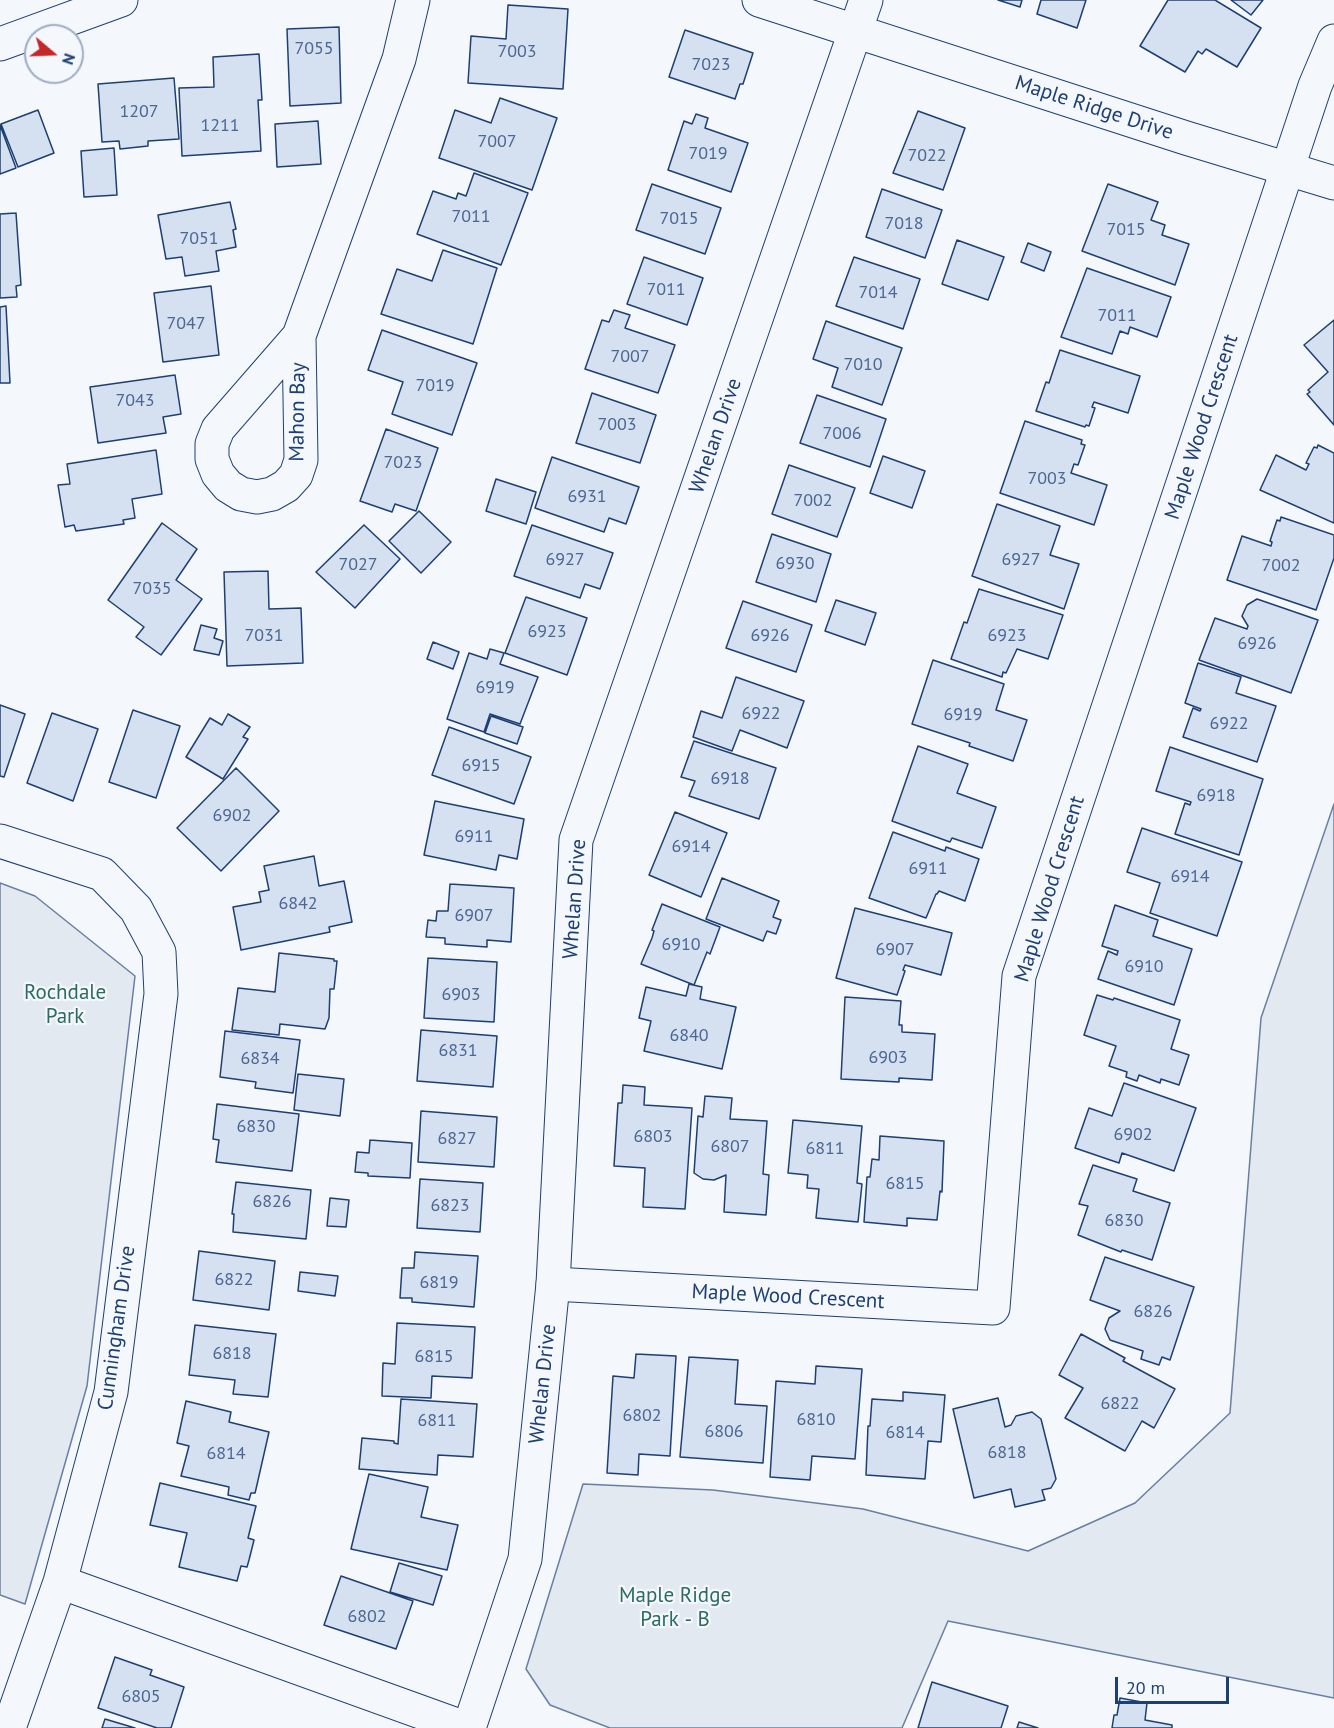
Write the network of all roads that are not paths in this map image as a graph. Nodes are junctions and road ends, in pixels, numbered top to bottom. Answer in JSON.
{"nodes":[{"id":1,"x":121,"y":0,"type":"edge"},
{"id":2,"x":413,"y":0,"type":"edge"},
{"id":3,"x":759,"y":0,"type":"edge"},
{"id":4,"x":866,"y":0,"type":"edge"},
{"id":5,"x":855,"y":32,"type":"junction"},
{"id":6,"x":1334,"y":41,"type":"edge"},
{"id":7,"x":0,"y":44,"type":"edge"},
{"id":8,"x":1288,"y":169,"type":"junction"},
{"id":9,"x":1334,"y":183,"type":"edge"},
{"id":10,"x":299,"y":336,"type":"dead end"},
{"id":11,"x":0,"y":840,"type":"edge"},
{"id":12,"x":553,"y":1284,"type":"junction"},
{"id":13,"x":60,"y":1582,"type":"junction"},
{"id":14,"x":9,"y":1728,"type":"edge"},
{"id":15,"x":467,"y":1728,"type":"edge"}],
"edges":[{"from":1,"to":7,"type":"street"},
{"from":2,"to":10,"type":"street","name":"Mahon Bay"},
{"from":3,"to":5,"type":"street","name":"Maple Ridge Drive"},
{"from":4,"to":5,"type":"street","name":"Whelan Drive"},
{"from":5,"to":8,"type":"street","name":"Maple Ridge Drive"},
{"from":5,"to":12,"type":"street","name":"Whelan Drive"},
{"from":6,"to":8,"type":"street"},
{"from":8,"to":9,"type":"street","name":"Maple Ridge Drive"},
{"from":8,"to":12,"type":"street","name":"Maple Wood Crescent"},
{"from":11,"to":13,"type":"street","name":"Cunningham Drive"},
{"from":12,"to":15,"type":"street","name":"Whelan Drive"},
{"from":13,"to":14,"type":"street","name":"Cunningham Drive"},
{"from":13,"to":15,"type":"street"}]}
